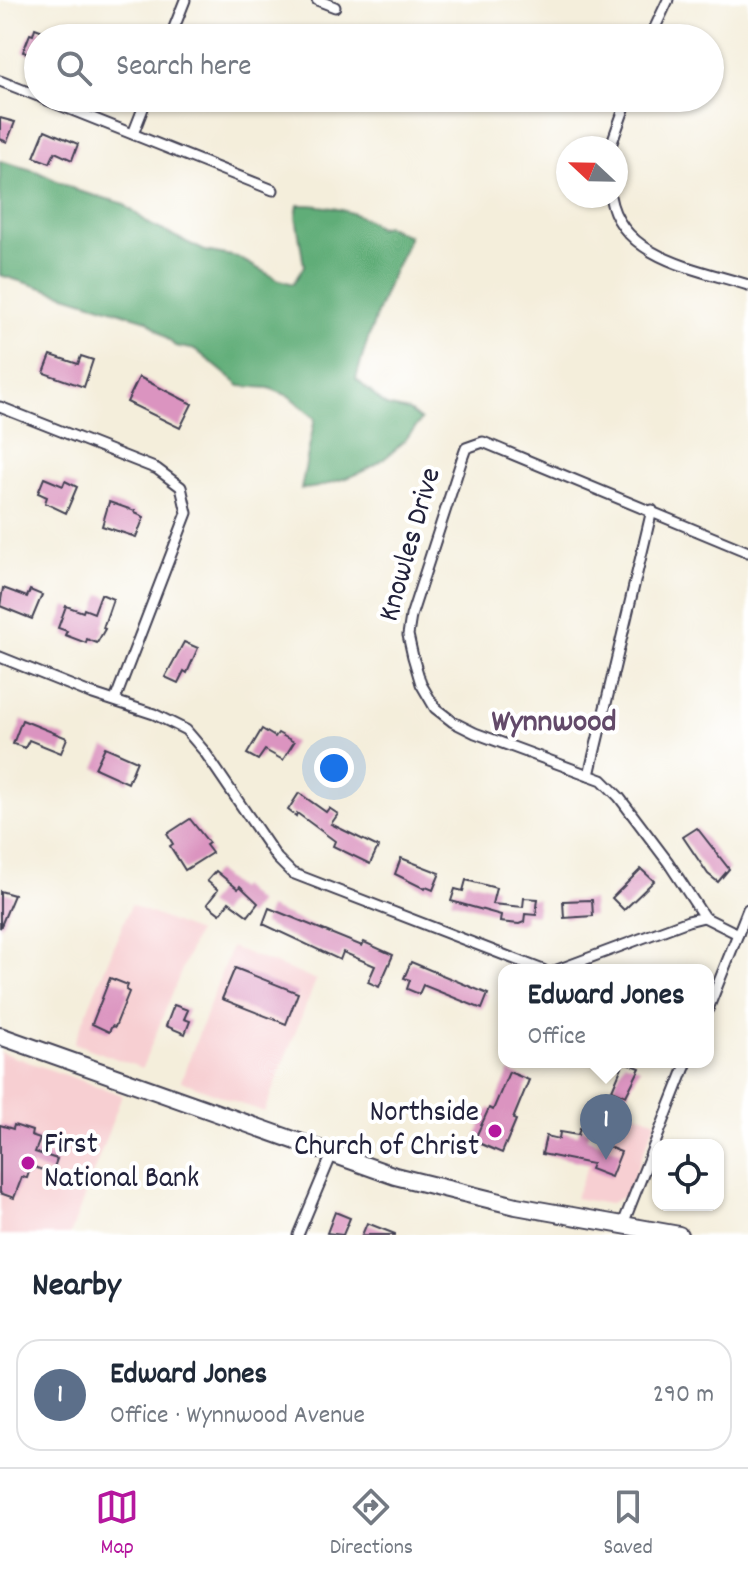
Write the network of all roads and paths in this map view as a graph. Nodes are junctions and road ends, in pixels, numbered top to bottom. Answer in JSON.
{"nodes":[{"id":1,"x":185,"y":0,"type":"edge"},
{"id":2,"x":317,"y":0,"type":"edge"},
{"id":3,"x":668,"y":0,"type":"edge"},
{"id":4,"x":335,"y":7,"type":"dead end"},
{"id":5,"x":176,"y":24,"type":"edge"},
{"id":6,"x":657,"y":24,"type":"edge"},
{"id":7,"x":0,"y":81,"type":"edge"},
{"id":8,"x":24,"y":91,"type":"edge"},
{"id":9,"x":78,"y":112,"type":"edge"},
{"id":10,"x":142,"y":112,"type":"edge"},
{"id":11,"x":623,"y":112,"type":"edge"},
{"id":12,"x":133,"y":134,"type":"junction"},
{"id":13,"x":614,"y":136,"type":"edge"},
{"id":14,"x":273,"y":190,"type":"dead end"},
{"id":15,"x":615,"y":208,"type":"edge"},
{"id":16,"x":748,"y":285,"type":"edge"},
{"id":17,"x":0,"y":407,"type":"edge"},
{"id":18,"x":652,"y":510,"type":"junction"},
{"id":19,"x":748,"y":552,"type":"edge"},
{"id":20,"x":0,"y":657,"type":"edge"},
{"id":21,"x":115,"y":700,"type":"junction"},
{"id":22,"x":589,"y":775,"type":"junction"},
{"id":23,"x":748,"y":909,"type":"edge"},
{"id":24,"x":704,"y":917,"type":"junction"},
{"id":25,"x":738,"y":934,"type":"junction"},
{"id":26,"x":527,"y":964,"type":"edge"},
{"id":27,"x":573,"y":964,"type":"edge"},
{"id":28,"x":714,"y":994,"type":"edge"},
{"id":29,"x":0,"y":1036,"type":"edge"},
{"id":30,"x":685,"y":1068,"type":"edge"},
{"id":31,"x":332,"y":1154,"type":"junction"},
{"id":32,"x":623,"y":1224,"type":"junction"},
{"id":33,"x":298,"y":1235,"type":"edge"},
{"id":34,"x":679,"y":1235,"type":"edge"}],
"edges":[{"from":1,"to":5,"type":"street"},
{"from":2,"to":4,"type":"street"},
{"from":3,"to":6,"type":"street"},
{"from":7,"to":8,"type":"street"},
{"from":9,"to":12,"type":"street"},
{"from":10,"to":12,"type":"street"},
{"from":11,"to":13,"type":"street"},
{"from":12,"to":14,"type":"street"},
{"from":15,"to":16,"type":"street"},
{"from":17,"to":21,"type":"street"},
{"from":18,"to":19,"type":"street","name":"Knowles Drive"},
{"from":18,"to":22,"type":"street"},
{"from":18,"to":22,"type":"street","name":"Knowles Drive"},
{"from":20,"to":21,"type":"street"},
{"from":21,"to":26,"type":"street"},
{"from":22,"to":24,"type":"street","name":"Knowles Drive"},
{"from":23,"to":25,"type":"street"},
{"from":24,"to":25,"type":"street"},
{"from":24,"to":27,"type":"street"},
{"from":25,"to":28,"type":"street"},
{"from":29,"to":31,"type":"highway"},
{"from":30,"to":32,"type":"street"},
{"from":31,"to":32,"type":"highway"},
{"from":31,"to":33,"type":"street"},
{"from":32,"to":34,"type":"highway"}]}
